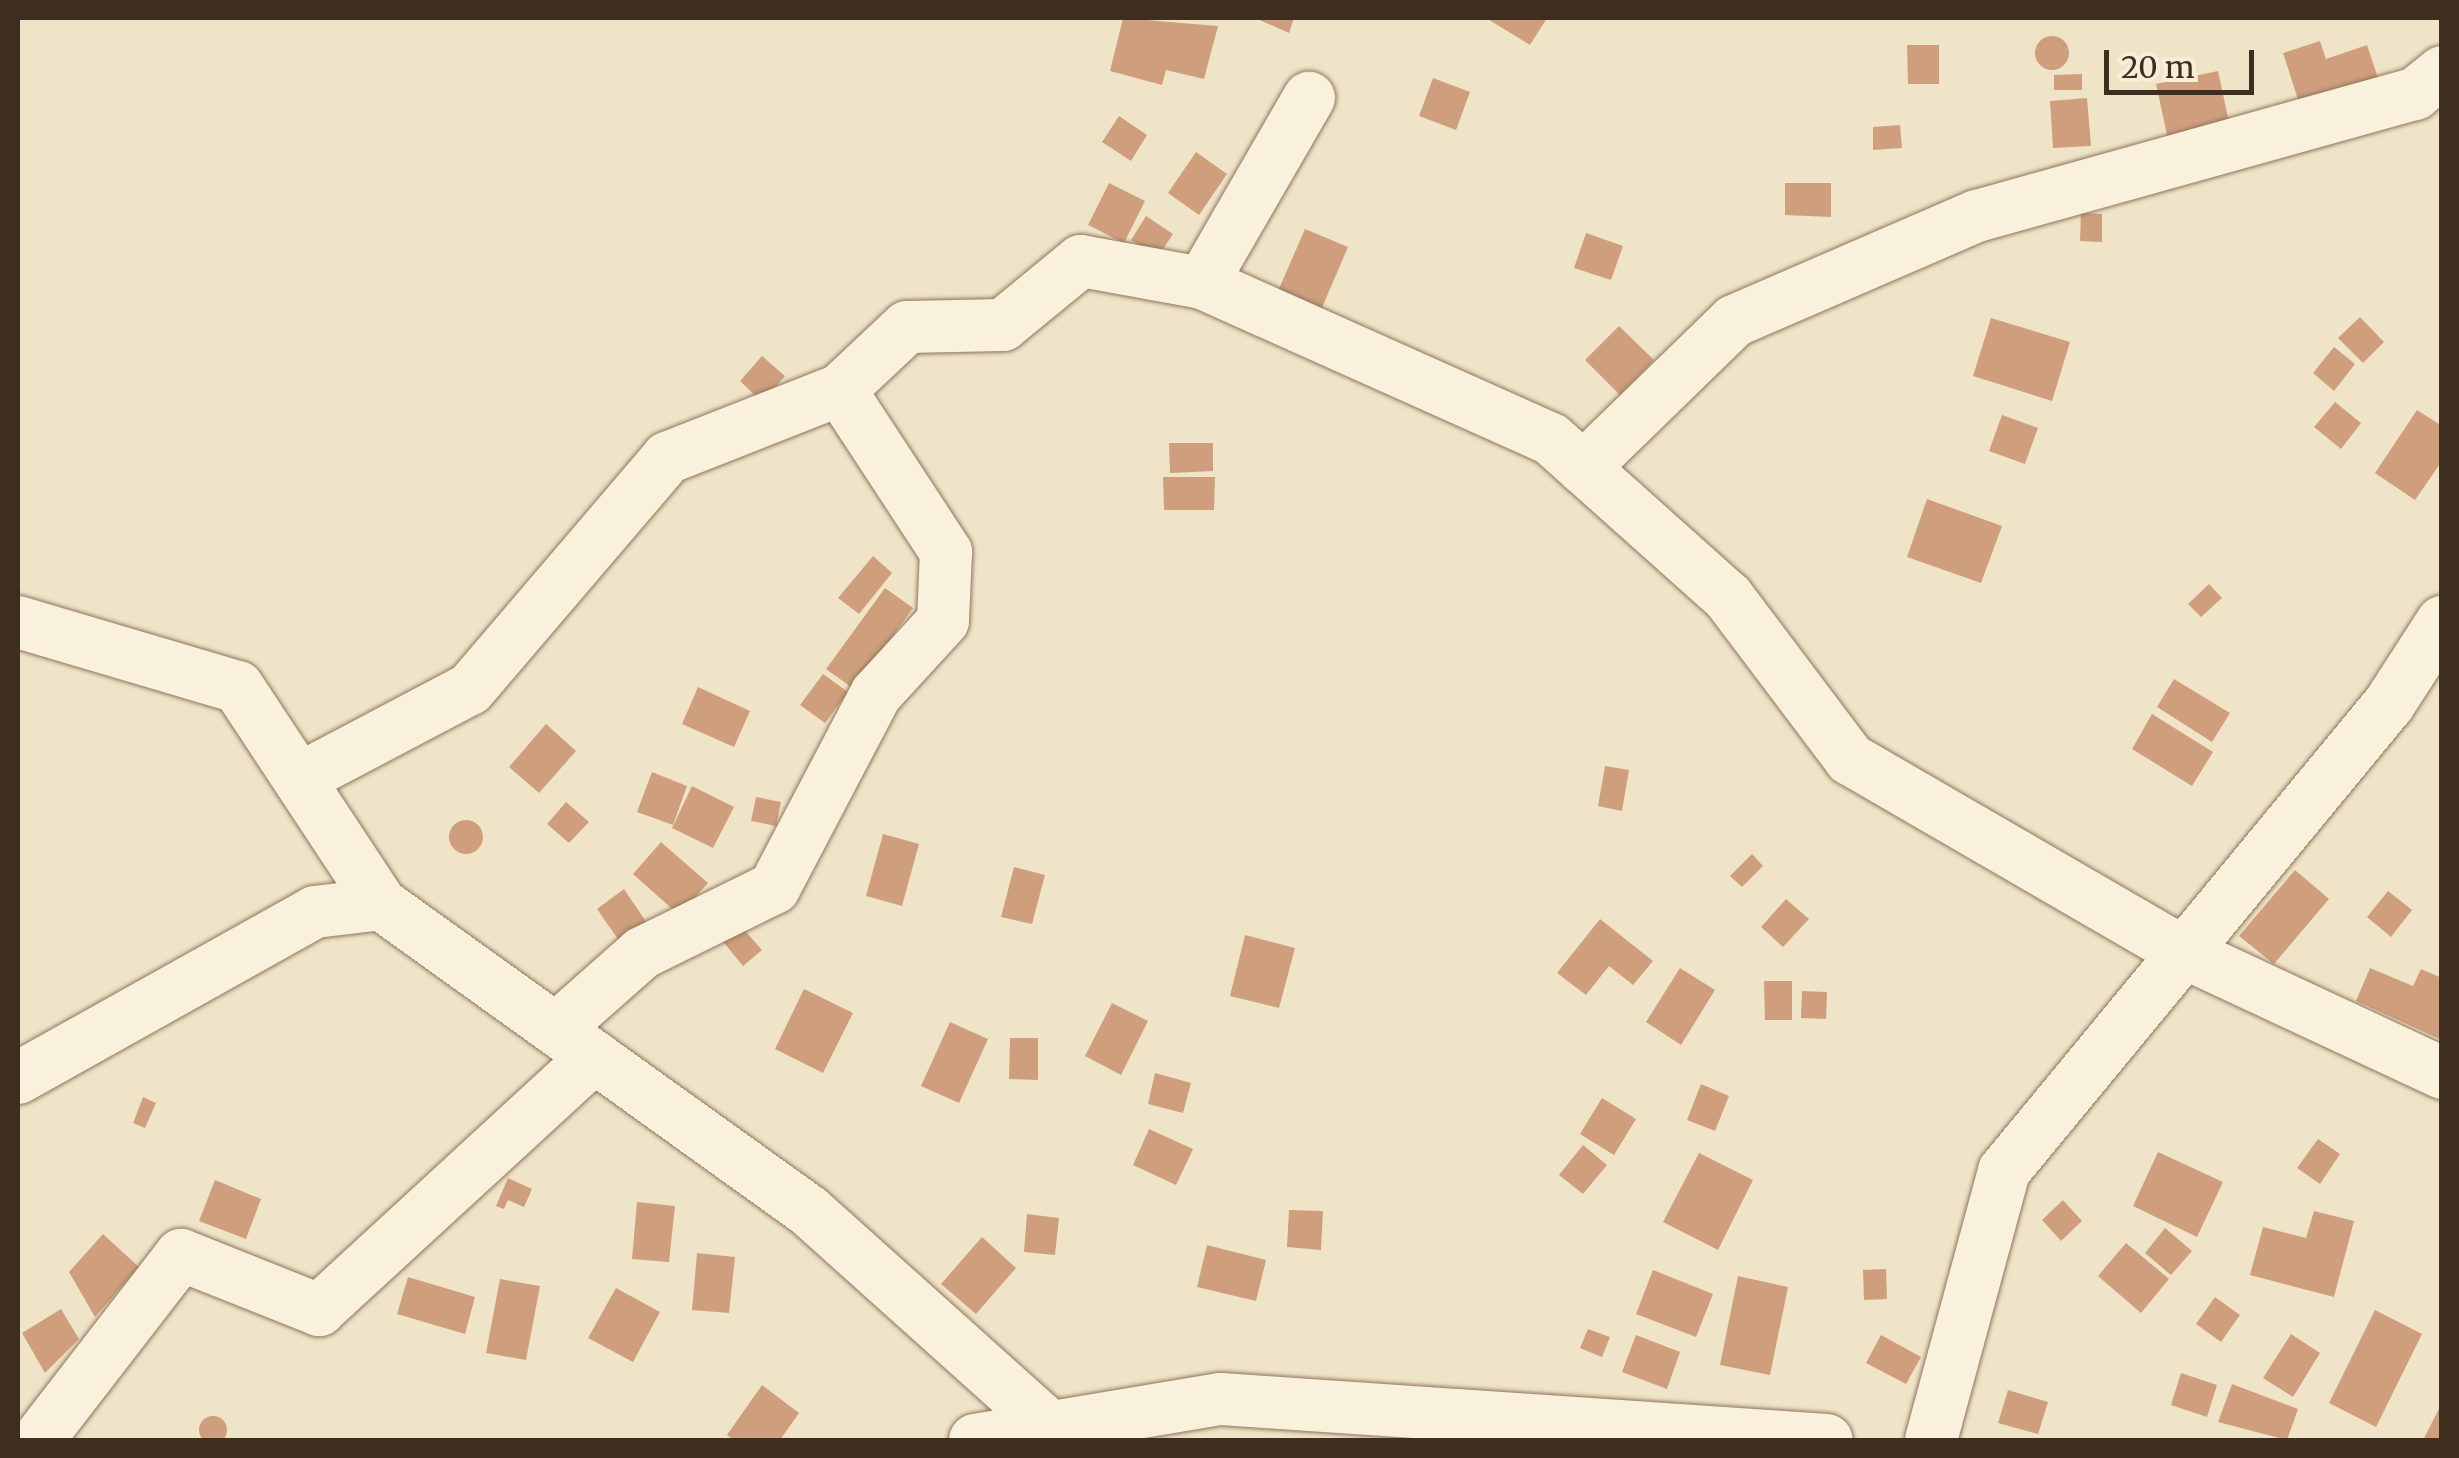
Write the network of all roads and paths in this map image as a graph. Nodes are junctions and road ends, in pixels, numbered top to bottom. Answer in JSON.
{"nodes":[{"id":1,"x":2442,"y":72,"type":"edge"},
{"id":2,"x":1309,"y":98,"type":"dead end"},
{"id":3,"x":1202,"y":283,"type":"junction"},
{"id":4,"x":840,"y":390,"type":"junction"},
{"id":5,"x":1583,"y":468,"type":"junction"},
{"id":6,"x":18,"y":622,"type":"edge"},
{"id":7,"x":2442,"y":622,"type":"edge"},
{"id":8,"x":299,"y":779,"type":"junction"},
{"id":9,"x":381,"y":904,"type":"junction"},
{"id":10,"x":2185,"y":952,"type":"junction"},
{"id":11,"x":575,"y":1044,"type":"junction"},
{"id":12,"x":2442,"y":1072,"type":"edge"},
{"id":13,"x":18,"y":1078,"type":"edge"},
{"id":14,"x":1059,"y":1436,"type":"edge"},
{"id":15,"x":38,"y":1440,"type":"edge"},
{"id":16,"x":976,"y":1440,"type":"edge"},
{"id":17,"x":1826,"y":1440,"type":"edge"},
{"id":18,"x":1932,"y":1440,"type":"edge"}],
"edges":[{"from":1,"to":5,"type":"street"},
{"from":2,"to":3,"type":"street"},
{"from":3,"to":4,"type":"street"},
{"from":3,"to":5,"type":"street"},
{"from":4,"to":8,"type":"street"},
{"from":4,"to":11,"type":"street"},
{"from":5,"to":10,"type":"street"},
{"from":6,"to":8,"type":"street"},
{"from":7,"to":10,"type":"street"},
{"from":8,"to":9,"type":"street"},
{"from":9,"to":11,"type":"street"},
{"from":9,"to":13,"type":"street"},
{"from":10,"to":12,"type":"street"},
{"from":10,"to":18,"type":"street"},
{"from":11,"to":14,"type":"street"},
{"from":11,"to":15,"type":"street"},
{"from":14,"to":16,"type":"street"},
{"from":14,"to":17,"type":"street"}]}
